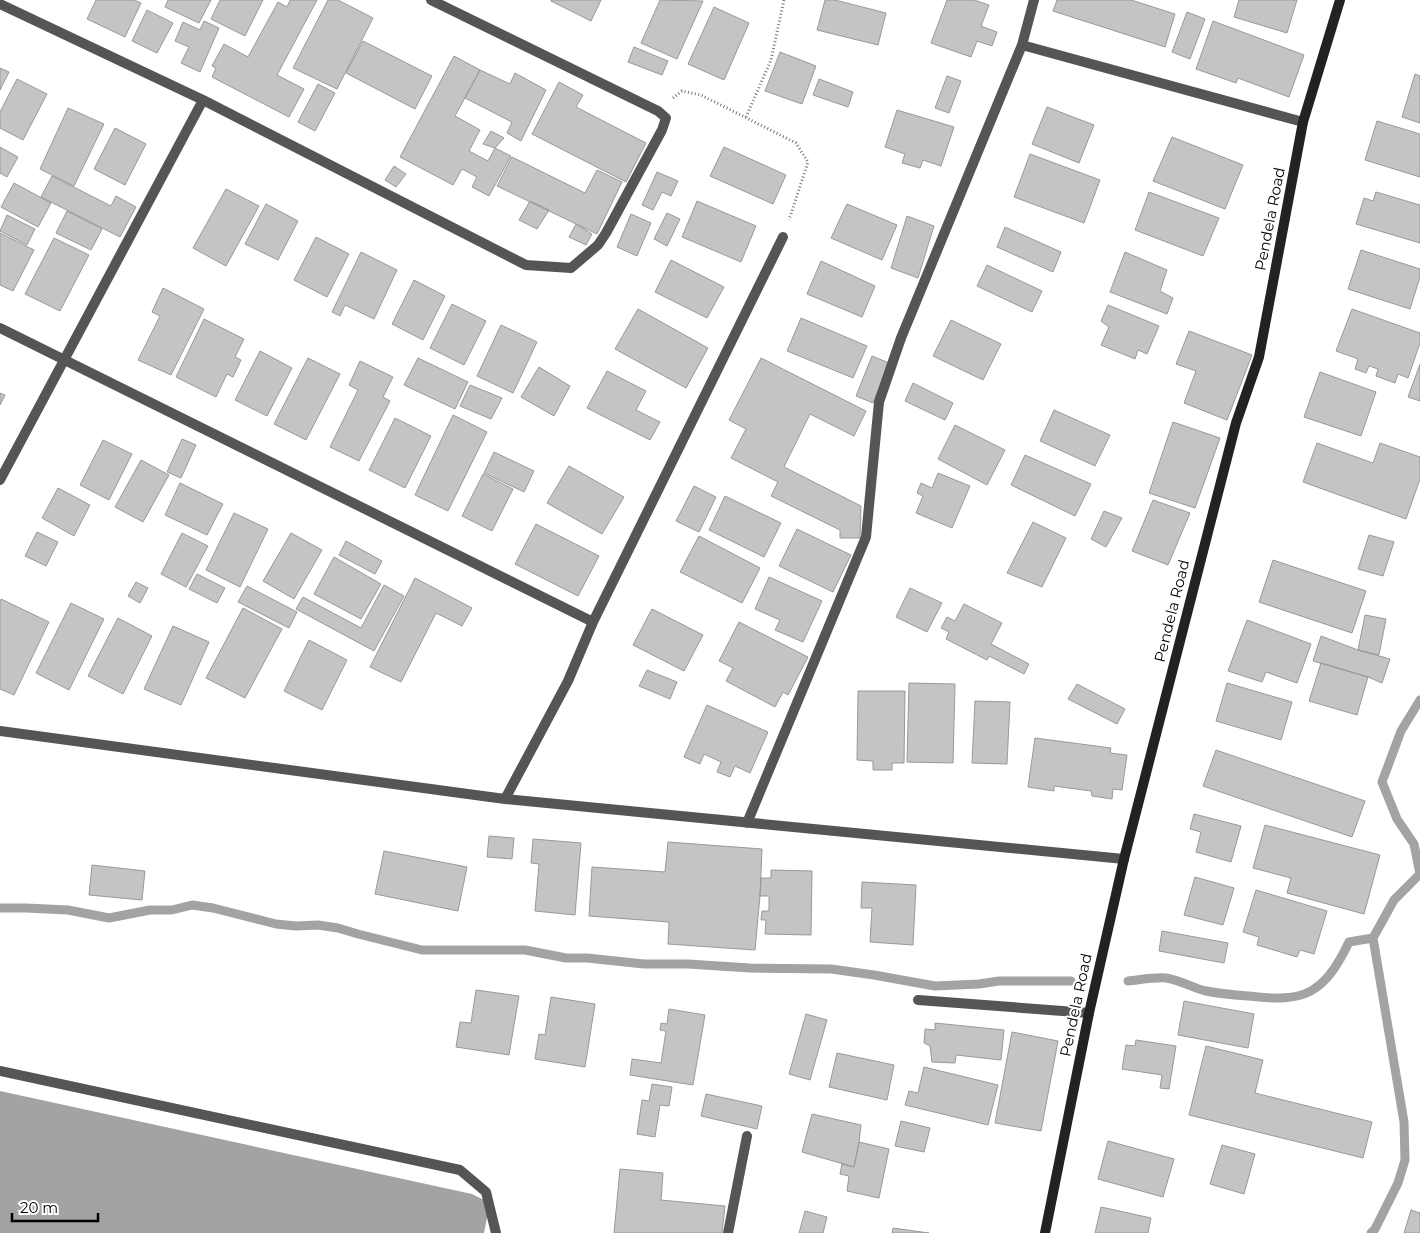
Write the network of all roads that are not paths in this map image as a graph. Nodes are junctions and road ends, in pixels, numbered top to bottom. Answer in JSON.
{"nodes":[{"id":1,"x":431,"y":0,"type":"edge"},
{"id":2,"x":1034,"y":0,"type":"edge"},
{"id":3,"x":1340,"y":0,"type":"edge"},
{"id":4,"x":0,"y":4,"type":"edge"},
{"id":5,"x":1022,"y":45,"type":"junction"},
{"id":6,"x":203,"y":100,"type":"junction"},
{"id":7,"x":1303,"y":122,"type":"junction"},
{"id":8,"x":783,"y":238,"type":"road end"},
{"id":9,"x":0,"y":328,"type":"edge"},
{"id":10,"x":63,"y":360,"type":"junction"},
{"id":11,"x":0,"y":480,"type":"edge"},
{"id":12,"x":593,"y":622,"type":"junction"},
{"id":13,"x":0,"y":731,"type":"edge"},
{"id":14,"x":505,"y":799,"type":"junction"},
{"id":15,"x":747,"y":823,"type":"junction"},
{"id":16,"x":1124,"y":859,"type":"junction"},
{"id":17,"x":918,"y":1000,"type":"dead end"},
{"id":18,"x":1089,"y":1013,"type":"junction"},
{"id":19,"x":0,"y":1071,"type":"edge"},
{"id":20,"x":747,"y":1136,"type":"dead end"},
{"id":21,"x":496,"y":1233,"type":"edge"},
{"id":22,"x":728,"y":1233,"type":"edge"},
{"id":23,"x":1045,"y":1233,"type":"edge"}],
"edges":[{"from":1,"to":6,"type":"street"},
{"from":2,"to":5,"type":"street"},
{"from":3,"to":7,"type":"street","name":"Pendela Road"},
{"from":4,"to":6,"type":"street"},
{"from":5,"to":7,"type":"street"},
{"from":5,"to":15,"type":"street"},
{"from":6,"to":10,"type":"street"},
{"from":7,"to":16,"type":"street","name":"Pendela Road"},
{"from":8,"to":12,"type":"street"},
{"from":9,"to":10,"type":"street"},
{"from":10,"to":11,"type":"street"},
{"from":10,"to":12,"type":"street"},
{"from":12,"to":14,"type":"street"},
{"from":13,"to":14,"type":"street"},
{"from":14,"to":15,"type":"street"},
{"from":15,"to":16,"type":"street"},
{"from":16,"to":18,"type":"street","name":"Pendela Road"},
{"from":17,"to":18,"type":"street"},
{"from":18,"to":23,"type":"street","name":"Pendela Road"},
{"from":19,"to":21,"type":"street"},
{"from":20,"to":22,"type":"street"}]}
